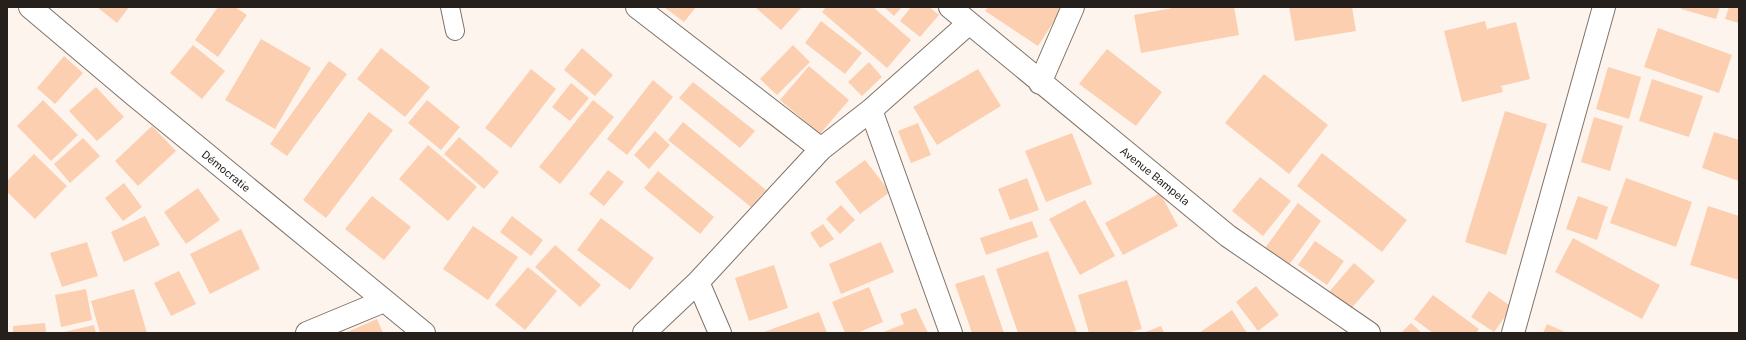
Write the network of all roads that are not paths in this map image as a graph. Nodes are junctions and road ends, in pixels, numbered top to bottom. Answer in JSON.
{"nodes":[{"id":1,"x":30,"y":7,"type":"edge"},
{"id":2,"x":450,"y":7,"type":"edge"},
{"id":3,"x":636,"y":7,"type":"edge"},
{"id":4,"x":950,"y":7,"type":"edge"},
{"id":5,"x":1073,"y":7,"type":"edge"},
{"id":6,"x":1604,"y":7,"type":"edge"},
{"id":7,"x":968,"y":24,"type":"junction"},
{"id":8,"x":455,"y":30,"type":"dead end"},
{"id":9,"x":1040,"y":83,"type":"junction"},
{"id":10,"x":871,"y":110,"type":"junction"},
{"id":11,"x":821,"y":149,"type":"junction"},
{"id":12,"x":698,"y":282,"type":"junction"},
{"id":13,"x":384,"y":301,"type":"junction"},
{"id":14,"x":307,"y":333,"type":"edge"},
{"id":15,"x":424,"y":333,"type":"edge"},
{"id":16,"x":644,"y":333,"type":"edge"},
{"id":17,"x":720,"y":333,"type":"edge"},
{"id":18,"x":951,"y":333,"type":"edge"},
{"id":19,"x":1369,"y":333,"type":"edge"},
{"id":20,"x":1513,"y":333,"type":"edge"}],
"edges":[{"from":1,"to":13,"type":"street","name":"Démocratie"},
{"from":2,"to":8,"type":"lane"},
{"from":3,"to":11,"type":"street"},
{"from":4,"to":7,"type":"street","name":"Avenue Bampela"},
{"from":5,"to":9,"type":"street"},
{"from":6,"to":20,"type":"street"},
{"from":7,"to":9,"type":"street","name":"Avenue Bampela"},
{"from":7,"to":10,"type":"street"},
{"from":9,"to":19,"type":"street","name":"Avenue Bampela"},
{"from":10,"to":11,"type":"street"},
{"from":10,"to":18,"type":"street"},
{"from":11,"to":12,"type":"street"},
{"from":12,"to":16,"type":"street"},
{"from":12,"to":17,"type":"street"},
{"from":13,"to":14,"type":"street"},
{"from":13,"to":15,"type":"street","name":"Démocratie"}]}
